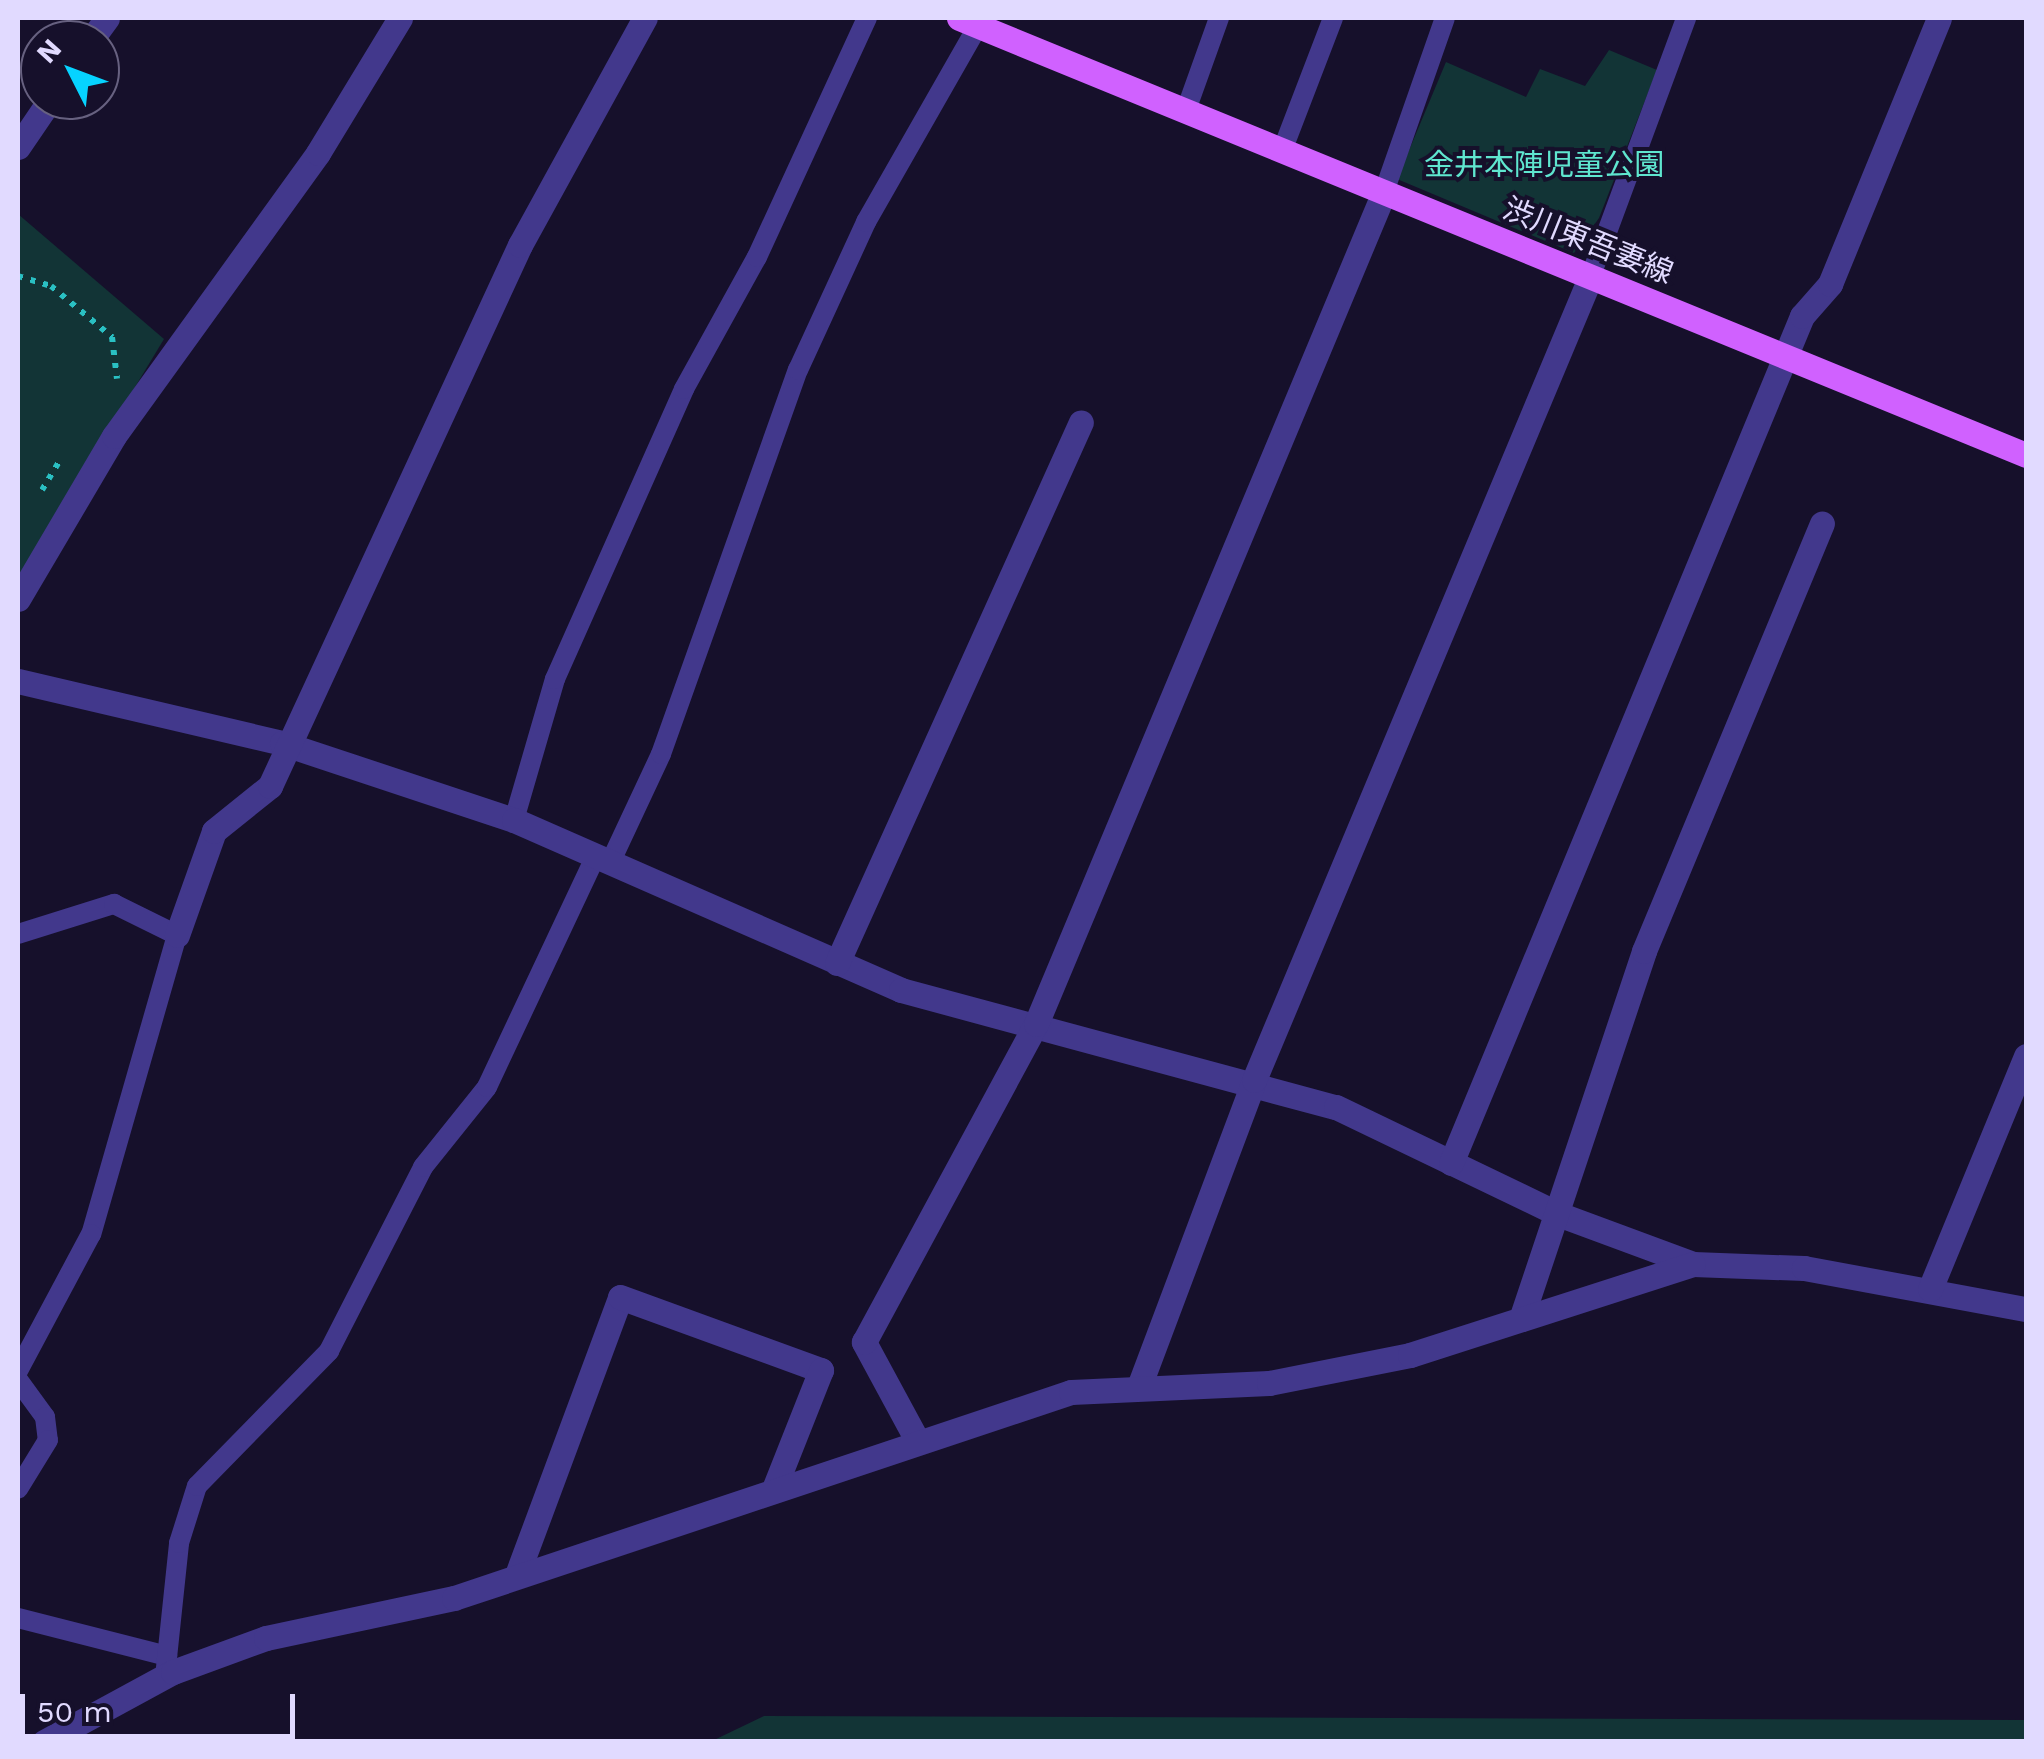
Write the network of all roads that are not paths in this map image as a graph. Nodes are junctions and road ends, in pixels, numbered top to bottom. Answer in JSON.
{"nodes":[{"id":1,"x":400,"y":18,"type":"edge"},
{"id":2,"x":645,"y":18,"type":"edge"},
{"id":3,"x":866,"y":18,"type":"edge"},
{"id":4,"x":1220,"y":18,"type":"edge"},
{"id":5,"x":1333,"y":18,"type":"edge"},
{"id":6,"x":1445,"y":18,"type":"edge"},
{"id":7,"x":1686,"y":18,"type":"edge"},
{"id":8,"x":1939,"y":18,"type":"edge"},
{"id":9,"x":985,"y":24,"type":"edge"},
{"id":10,"x":1185,"y":113,"type":"junction"},
{"id":11,"x":37,"y":120,"type":"edge"},
{"id":12,"x":18,"y":148,"type":"edge"},
{"id":13,"x":1282,"y":151,"type":"junction"},
{"id":14,"x":1384,"y":192,"type":"junction"},
{"id":15,"x":1590,"y":278,"type":"junction"},
{"id":16,"x":1785,"y":356,"type":"junction"},
{"id":17,"x":1082,"y":422,"type":"dead end"},
{"id":18,"x":2026,"y":455,"type":"edge"},
{"id":19,"x":1822,"y":524,"type":"dead end"},
{"id":20,"x":18,"y":598,"type":"edge"},
{"id":21,"x":18,"y":681,"type":"edge"},
{"id":22,"x":282,"y":743,"type":"junction"},
{"id":23,"x":514,"y":820,"type":"junction"},
{"id":24,"x":603,"y":860,"type":"junction"},
{"id":25,"x":18,"y":934,"type":"edge"},
{"id":26,"x":178,"y":936,"type":"junction"},
{"id":27,"x":837,"y":963,"type":"junction"},
{"id":28,"x":1036,"y":1024,"type":"junction"},
{"id":29,"x":2026,"y":1056,"type":"edge"},
{"id":30,"x":1254,"y":1080,"type":"junction"},
{"id":31,"x":1451,"y":1162,"type":"junction"},
{"id":32,"x":1558,"y":1214,"type":"junction"},
{"id":33,"x":1692,"y":1264,"type":"junction"},
{"id":34,"x":1930,"y":1290,"type":"junction"},
{"id":35,"x":2026,"y":1310,"type":"edge"},
{"id":36,"x":1521,"y":1319,"type":"junction"},
{"id":37,"x":18,"y":1371,"type":"edge"},
{"id":38,"x":18,"y":1380,"type":"edge"},
{"id":39,"x":1140,"y":1384,"type":"junction"},
{"id":40,"x":918,"y":1442,"type":"junction"},
{"id":41,"x":18,"y":1489,"type":"edge"},
{"id":42,"x":774,"y":1489,"type":"junction"},
{"id":43,"x":518,"y":1572,"type":"junction"},
{"id":44,"x":18,"y":1618,"type":"edge"},
{"id":45,"x":166,"y":1666,"type":"junction"},
{"id":46,"x":44,"y":1742,"type":"edge"}],
"edges":[{"from":1,"to":20,"type":"street"},
{"from":2,"to":22,"type":"street"},
{"from":3,"to":23,"type":"lane"},
{"from":4,"to":10,"type":"lane"},
{"from":5,"to":13,"type":"lane"},
{"from":6,"to":14,"type":"lane"},
{"from":7,"to":15,"type":"lane"},
{"from":8,"to":16,"type":"street"},
{"from":9,"to":10,"type":"main road","name":"渋川東吾妻線"},
{"from":9,"to":24,"type":"lane"},
{"from":10,"to":13,"type":"main road","name":"渋川東吾妻線"},
{"from":11,"to":12,"type":"street"},
{"from":13,"to":14,"type":"main road","name":"渋川東吾妻線"},
{"from":14,"to":15,"type":"main road","name":"渋川東吾妻線"},
{"from":14,"to":28,"type":"street"},
{"from":15,"to":16,"type":"main road","name":"渋川東吾妻線"},
{"from":15,"to":30,"type":"street"},
{"from":16,"to":18,"type":"main road","name":"渋川東吾妻線"},
{"from":16,"to":31,"type":"street"},
{"from":17,"to":27,"type":"street"},
{"from":19,"to":32,"type":"street"},
{"from":21,"to":22,"type":"street"},
{"from":22,"to":23,"type":"street"},
{"from":22,"to":26,"type":"street"},
{"from":23,"to":24,"type":"street"},
{"from":24,"to":27,"type":"street"},
{"from":24,"to":45,"type":"lane"},
{"from":25,"to":26,"type":"lane"},
{"from":26,"to":37,"type":"lane"},
{"from":27,"to":28,"type":"street"},
{"from":28,"to":30,"type":"street"},
{"from":28,"to":40,"type":"street"},
{"from":29,"to":34,"type":"street"},
{"from":30,"to":31,"type":"street"},
{"from":30,"to":39,"type":"street"},
{"from":31,"to":32,"type":"street"},
{"from":32,"to":33,"type":"street"},
{"from":32,"to":36,"type":"street"},
{"from":33,"to":34,"type":"street"},
{"from":33,"to":36,"type":"street"},
{"from":34,"to":35,"type":"street"},
{"from":36,"to":39,"type":"street"},
{"from":38,"to":41,"type":"lane"},
{"from":39,"to":40,"type":"street"},
{"from":40,"to":42,"type":"street"},
{"from":42,"to":43,"type":"street"},
{"from":42,"to":43,"type":"street"},
{"from":43,"to":45,"type":"street"},
{"from":44,"to":45,"type":"lane"},
{"from":45,"to":46,"type":"street"}]}
